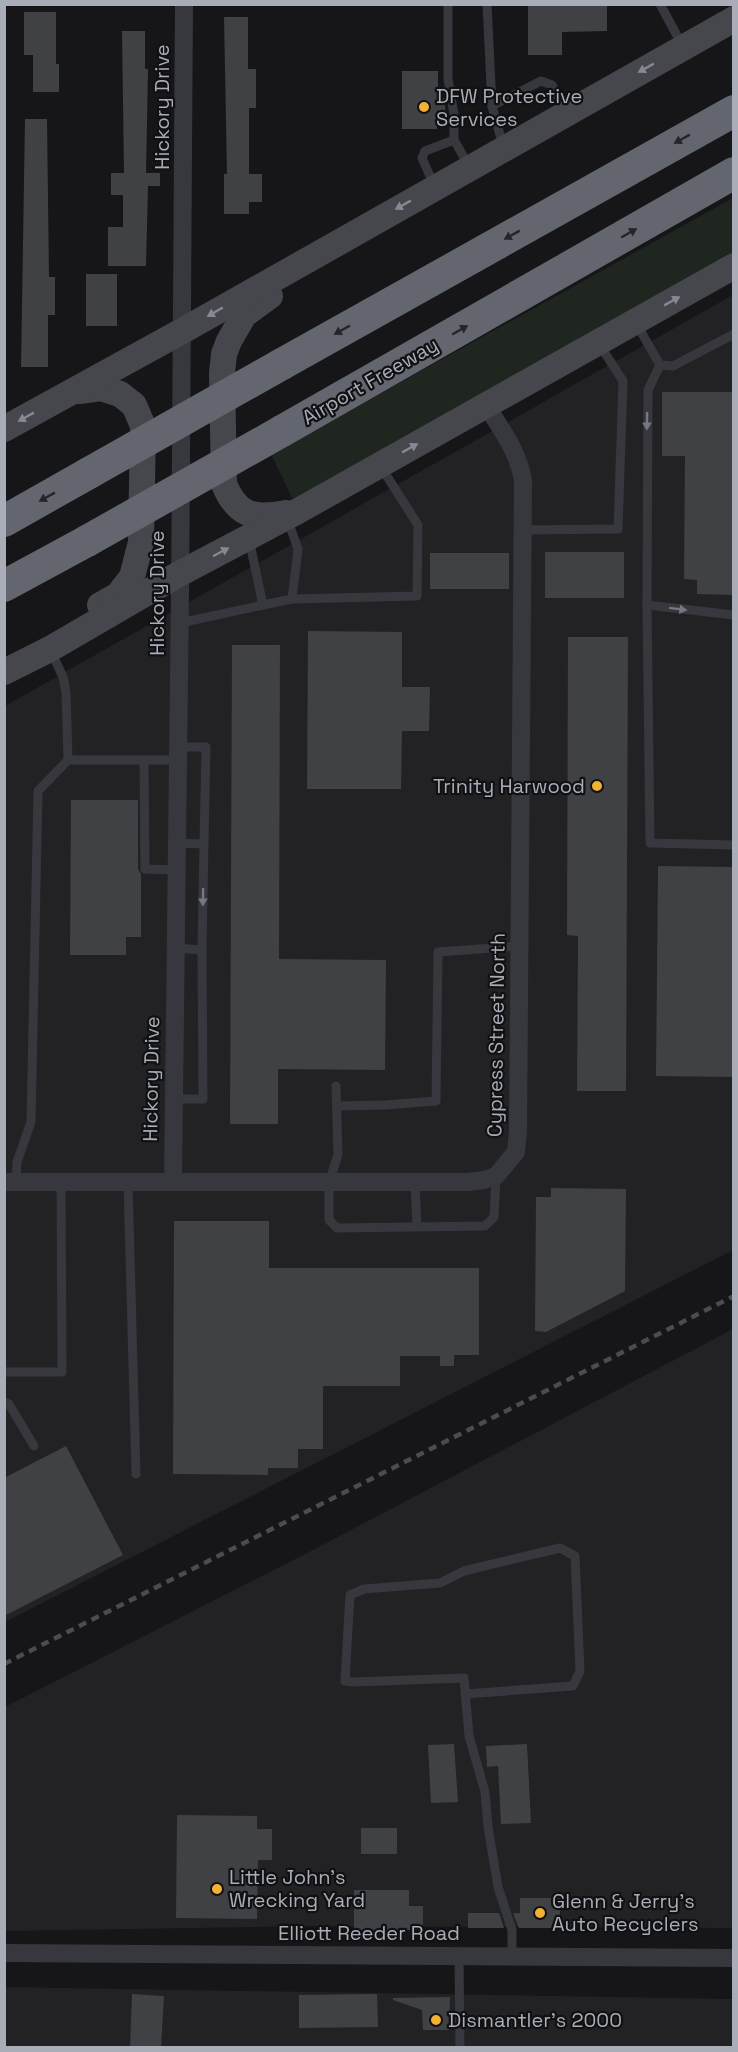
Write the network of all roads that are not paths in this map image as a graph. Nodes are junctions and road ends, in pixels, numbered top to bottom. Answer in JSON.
{"nodes":[{"id":1,"x":184,"y":4,"type":"edge"},
{"id":2,"x":448,"y":4,"type":"edge"},
{"id":3,"x":488,"y":4,"type":"edge"},
{"id":4,"x":660,"y":4,"type":"edge"},
{"id":5,"x":734,"y":18,"type":"edge"},
{"id":6,"x":684,"y":47,"type":"junction"},
{"id":7,"x":492,"y":106,"type":"junction"},
{"id":8,"x":734,"y":111,"type":"edge"},
{"id":9,"x":565,"y":114,"type":"junction"},
{"id":10,"x":454,"y":141,"type":"junction"},
{"id":11,"x":504,"y":148,"type":"junction"},
{"id":12,"x":470,"y":168,"type":"junction"},
{"id":13,"x":734,"y":173,"type":"edge"},
{"id":14,"x":435,"y":188,"type":"junction"},
{"id":15,"x":370,"y":224,"type":"junction"},
{"id":16,"x":734,"y":266,"type":"edge"},
{"id":17,"x":635,"y":321,"type":"junction"},
{"id":18,"x":184,"y":330,"type":"junction"},
{"id":19,"x":734,"y":334,"type":"edge"},
{"id":20,"x":598,"y":342,"type":"junction"},
{"id":21,"x":660,"y":365,"type":"junction"},
{"id":22,"x":69,"y":393,"type":"junction"},
{"id":23,"x":486,"y":405,"type":"junction"},
{"id":24,"x":4,"y":429,"type":"edge"},
{"id":25,"x":380,"y":465,"type":"junction"},
{"id":26,"x":292,"y":514,"type":"junction"},
{"id":27,"x":4,"y":521,"type":"edge"},
{"id":28,"x":522,"y":530,"type":"junction"},
{"id":29,"x":248,"y":537,"type":"junction"},
{"id":30,"x":179,"y":574,"type":"junction"},
{"id":31,"x":4,"y":586,"type":"edge"},
{"id":32,"x":292,"y":599,"type":"junction"},
{"id":33,"x":263,"y":605,"type":"junction"},
{"id":34,"x":647,"y":605,"type":"junction"},
{"id":35,"x":734,"y":615,"type":"edge"},
{"id":36,"x":180,"y":623,"type":"junction"},
{"id":37,"x":50,"y":649,"type":"junction"},
{"id":38,"x":4,"y":672,"type":"edge"},
{"id":39,"x":177,"y":753,"type":"junction"},
{"id":40,"x":68,"y":760,"type":"junction"},
{"id":41,"x":144,"y":760,"type":"junction"},
{"id":42,"x":176,"y":843,"type":"junction"},
{"id":43,"x":204,"y":844,"type":"junction"},
{"id":44,"x":734,"y":845,"type":"edge"},
{"id":45,"x":176,"y":870,"type":"junction"},
{"id":46,"x":519,"y":946,"type":"junction"},
{"id":47,"x":175,"y":948,"type":"junction"},
{"id":48,"x":202,"y":950,"type":"junction"},
{"id":49,"x":336,"y":1086,"type":"dead end"},
{"id":50,"x":174,"y":1099,"type":"junction"},
{"id":51,"x":337,"y":1106,"type":"junction"},
{"id":52,"x":496,"y":1176,"type":"junction"},
{"id":53,"x":10,"y":1182,"type":"edge"},
{"id":54,"x":61,"y":1182,"type":"junction"},
{"id":55,"x":128,"y":1182,"type":"junction"},
{"id":56,"x":173,"y":1182,"type":"junction"},
{"id":57,"x":329,"y":1182,"type":"junction"},
{"id":58,"x":415,"y":1182,"type":"junction"},
{"id":59,"x":417,"y":1227,"type":"junction"},
{"id":60,"x":4,"y":1372,"type":"edge"},
{"id":61,"x":4,"y":1402,"type":"edge"},
{"id":62,"x":34,"y":1446,"type":"dead end"},
{"id":63,"x":136,"y":1474,"type":"dead end"},
{"id":64,"x":465,"y":1694,"type":"junction"},
{"id":65,"x":4,"y":1953,"type":"edge"},
{"id":66,"x":459,"y":1956,"type":"junction"},
{"id":67,"x":512,"y":1956,"type":"junction"},
{"id":68,"x":734,"y":1958,"type":"edge"},
{"id":69,"x":460,"y":2048,"type":"edge"}],
"edges":[{"from":1,"to":18,"type":"street","name":"Hickory Drive"},
{"from":2,"to":10,"type":"lane"},
{"from":3,"to":7,"type":"lane"},
{"from":4,"to":6,"type":"lane"},
{"from":5,"to":6,"type":"main road"},
{"from":6,"to":9,"type":"main road","one_way":true},
{"from":7,"to":9,"type":"lane"},
{"from":7,"to":11,"type":"lane"},
{"from":8,"to":27,"type":"highway","one_way":true,"bridge":true},
{"from":9,"to":11,"type":"main road"},
{"from":10,"to":12,"type":"lane"},
{"from":10,"to":14,"type":"lane"},
{"from":11,"to":12,"type":"main road"},
{"from":12,"to":14,"type":"main road"},
{"from":31,"to":13,"type":"highway","name":"Airport Freeway","one_way":true,"bridge":true},
{"from":14,"to":15,"type":"main road","one_way":true},
{"from":15,"to":18,"type":"main road","one_way":true},
{"from":15,"to":26,"type":"main road"},
{"from":17,"to":16,"type":"main road","one_way":true},
{"from":17,"to":20,"type":"main road"},
{"from":17,"to":21,"type":"lane"},
{"from":18,"to":22,"type":"main road"},
{"from":18,"to":30,"type":"street","name":"Hickory Drive"},
{"from":19,"to":21,"type":"lane"},
{"from":20,"to":23,"type":"main road"},
{"from":20,"to":28,"type":"lane"},
{"from":21,"to":34,"type":"lane","one_way":true},
{"from":22,"to":24,"type":"main road","one_way":true},
{"from":22,"to":37,"type":"main road"},
{"from":25,"to":23,"type":"main road","one_way":true},
{"from":23,"to":28,"type":"street","name":"Cypress Street North"},
{"from":25,"to":26,"type":"main road"},
{"from":25,"to":32,"type":"lane"},
{"from":26,"to":29,"type":"main road"},
{"from":26,"to":32,"type":"lane"},
{"from":28,"to":46,"type":"street","name":"Cypress Street North"},
{"from":30,"to":29,"type":"main road","one_way":true},
{"from":29,"to":33,"type":"lane"},
{"from":30,"to":36,"type":"street","name":"Hickory Drive"},
{"from":30,"to":37,"type":"main road"},
{"from":32,"to":33,"type":"lane"},
{"from":33,"to":36,"type":"lane"},
{"from":34,"to":35,"type":"lane","one_way":true},
{"from":34,"to":44,"type":"lane"},
{"from":36,"to":39,"type":"street","name":"Hickory Drive"},
{"from":37,"to":38,"type":"main road"},
{"from":37,"to":40,"type":"lane"},
{"from":39,"to":41,"type":"lane"},
{"from":39,"to":42,"type":"street","name":"Hickory Drive"},
{"from":39,"to":43,"type":"lane"},
{"from":40,"to":41,"type":"lane"},
{"from":40,"to":53,"type":"lane"},
{"from":41,"to":45,"type":"lane"},
{"from":42,"to":43,"type":"lane"},
{"from":42,"to":45,"type":"street","name":"Hickory Drive"},
{"from":43,"to":48,"type":"lane","one_way":true},
{"from":45,"to":47,"type":"street","name":"Hickory Drive"},
{"from":46,"to":51,"type":"lane"},
{"from":46,"to":52,"type":"street","name":"Cypress Street North"},
{"from":47,"to":48,"type":"lane"},
{"from":47,"to":50,"type":"street","name":"Hickory Drive"},
{"from":48,"to":50,"type":"lane"},
{"from":49,"to":51,"type":"lane"},
{"from":50,"to":56,"type":"street","name":"Hickory Drive"},
{"from":51,"to":57,"type":"lane"},
{"from":52,"to":58,"type":"street"},
{"from":52,"to":59,"type":"lane"},
{"from":53,"to":54,"type":"street"},
{"from":54,"to":55,"type":"street"},
{"from":54,"to":60,"type":"lane"},
{"from":55,"to":56,"type":"street"},
{"from":55,"to":63,"type":"lane"},
{"from":56,"to":57,"type":"street"},
{"from":57,"to":58,"type":"street"},
{"from":57,"to":59,"type":"lane"},
{"from":58,"to":59,"type":"lane"},
{"from":61,"to":62,"type":"lane"},
{"from":64,"to":64,"type":"lane"},
{"from":64,"to":67,"type":"lane"},
{"from":65,"to":66,"type":"street","name":"Elliott Reeder Road"},
{"from":66,"to":67,"type":"street","name":"Elliott Reeder Road"},
{"from":66,"to":69,"type":"lane"},
{"from":67,"to":68,"type":"street","name":"Elliott Reeder Road"}]}
